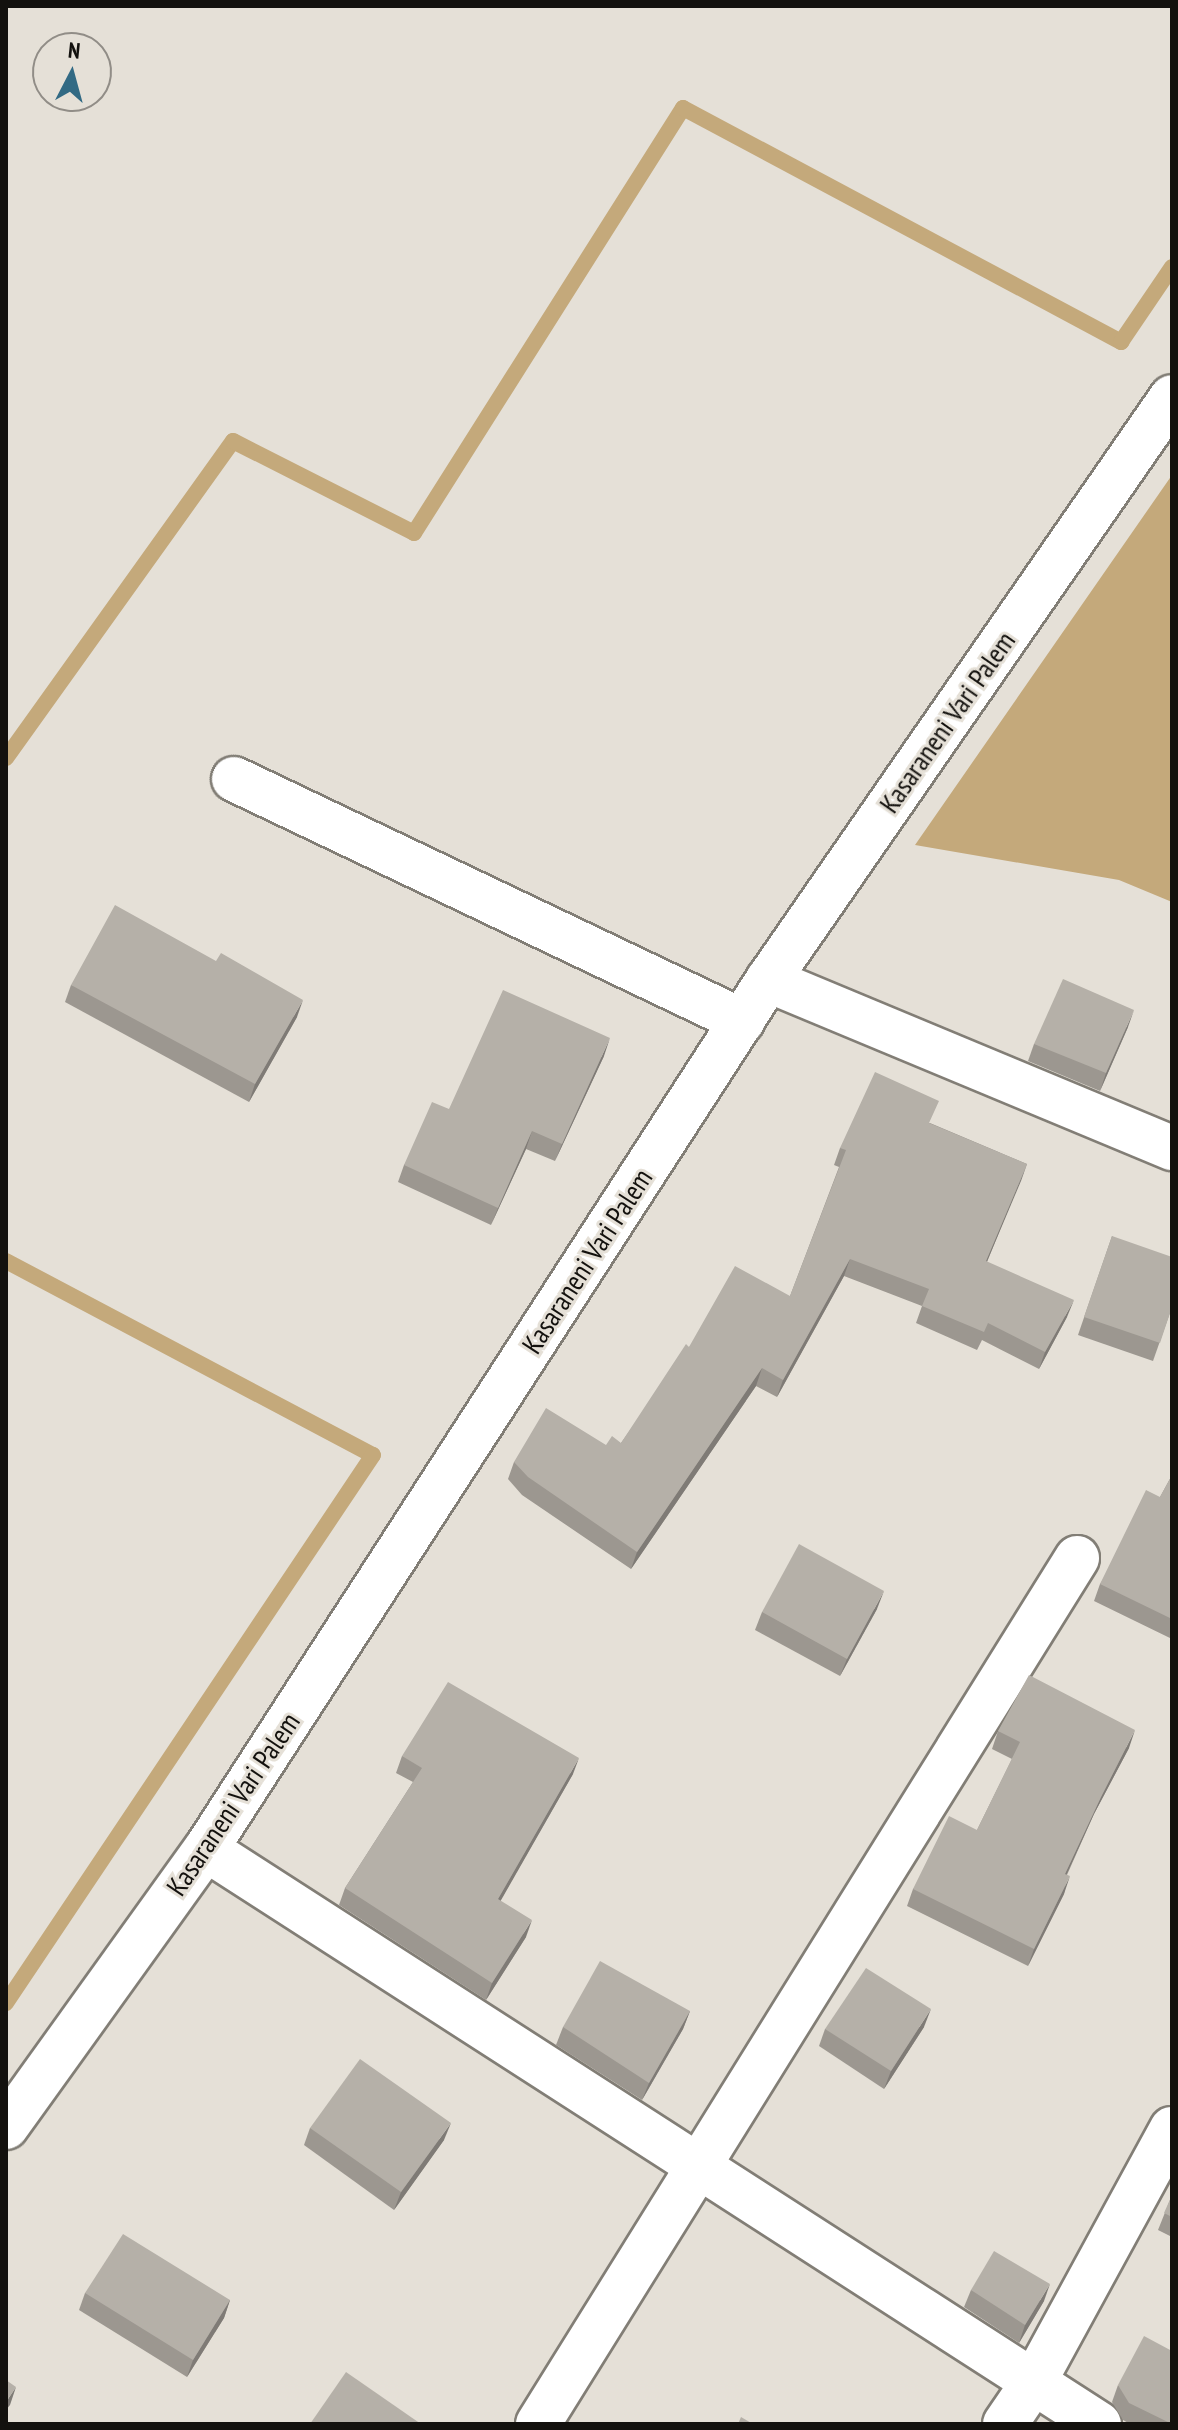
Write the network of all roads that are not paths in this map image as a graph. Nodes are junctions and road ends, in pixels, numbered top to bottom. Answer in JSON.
{"nodes":[{"id":1,"x":1172,"y":397,"type":"edge"},
{"id":2,"x":234,"y":779,"type":"dead end"},
{"id":3,"x":768,"y":980,"type":"junction"},
{"id":4,"x":742,"y":1021,"type":"junction"},
{"id":5,"x":1172,"y":1148,"type":"edge"},
{"id":6,"x":1077,"y":1558,"type":"dead end"},
{"id":7,"x":206,"y":1849,"type":"junction"},
{"id":8,"x":6,"y":2127,"type":"edge"},
{"id":9,"x":1172,"y":2129,"type":"edge"},
{"id":10,"x":699,"y":2164,"type":"junction"},
{"id":11,"x":1035,"y":2380,"type":"junction"},
{"id":12,"x":538,"y":2424,"type":"edge"},
{"id":13,"x":1005,"y":2424,"type":"edge"},
{"id":14,"x":1099,"y":2424,"type":"edge"}],
"edges":[{"from":1,"to":3,"type":"street","name":"Kasaraneni Vari Palem"},
{"from":2,"to":4,"type":"street"},
{"from":3,"to":4,"type":"street","name":"Kasaraneni Vari Palem"},
{"from":3,"to":5,"type":"street"},
{"from":4,"to":7,"type":"street","name":"Kasaraneni Vari Palem"},
{"from":6,"to":10,"type":"street"},
{"from":7,"to":8,"type":"street","name":"Kasaraneni Vari Palem"},
{"from":7,"to":10,"type":"street"},
{"from":9,"to":11,"type":"street"},
{"from":10,"to":11,"type":"street"},
{"from":10,"to":12,"type":"street"},
{"from":11,"to":13,"type":"street"},
{"from":11,"to":14,"type":"street"}]}
